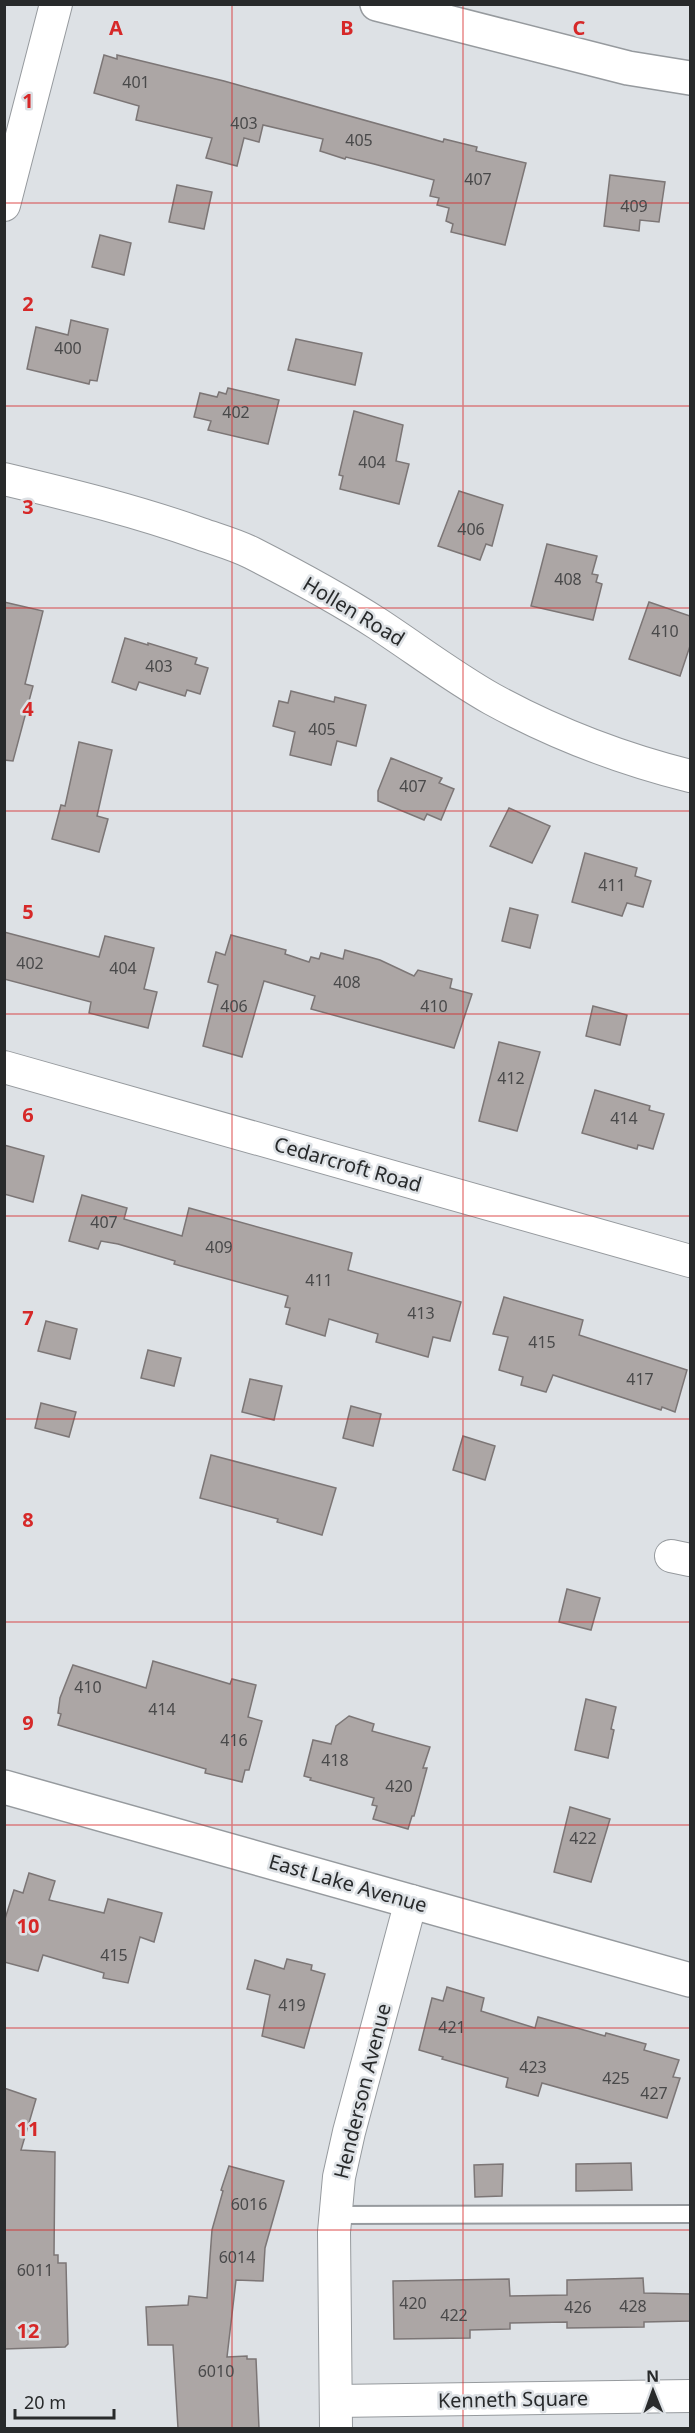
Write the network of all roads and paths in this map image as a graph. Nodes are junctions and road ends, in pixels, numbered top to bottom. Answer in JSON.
{"nodes":[{"id":1,"x":56,"y":4,"type":"edge"},
{"id":2,"x":377,"y":4,"type":"edge"},
{"id":3,"x":690,"y":78,"type":"edge"},
{"id":4,"x":4,"y":205,"type":"edge"},
{"id":5,"x":4,"y":479,"type":"edge"},
{"id":6,"x":690,"y":776,"type":"edge"},
{"id":7,"x":4,"y":1067,"type":"edge"},
{"id":8,"x":690,"y":1261,"type":"edge"},
{"id":9,"x":4,"y":1787,"type":"edge"},
{"id":10,"x":411,"y":1900,"type":"junction"},
{"id":11,"x":690,"y":1980,"type":"edge"},
{"id":12,"x":690,"y":2214,"type":"edge"},
{"id":13,"x":336,"y":2215,"type":"junction"},
{"id":14,"x":690,"y":2396,"type":"edge"},
{"id":15,"x":336,"y":2415,"type":"edge"}],
"edges":[{"from":1,"to":4,"type":"street"},
{"from":2,"to":3,"type":"street"},
{"from":5,"to":6,"type":"street","name":"Hollen Road"},
{"from":7,"to":8,"type":"street","name":"Cedarcroft Road"},
{"from":9,"to":10,"type":"street","name":"East Lake Avenue"},
{"from":10,"to":11,"type":"street","name":"East Lake Avenue"},
{"from":10,"to":13,"type":"street","name":"Henderson Avenue"},
{"from":12,"to":13,"type":"lane"},
{"from":13,"to":15,"type":"street","name":"Henderson Avenue"},
{"from":14,"to":15,"type":"street","name":"Kenneth Square"}]}
